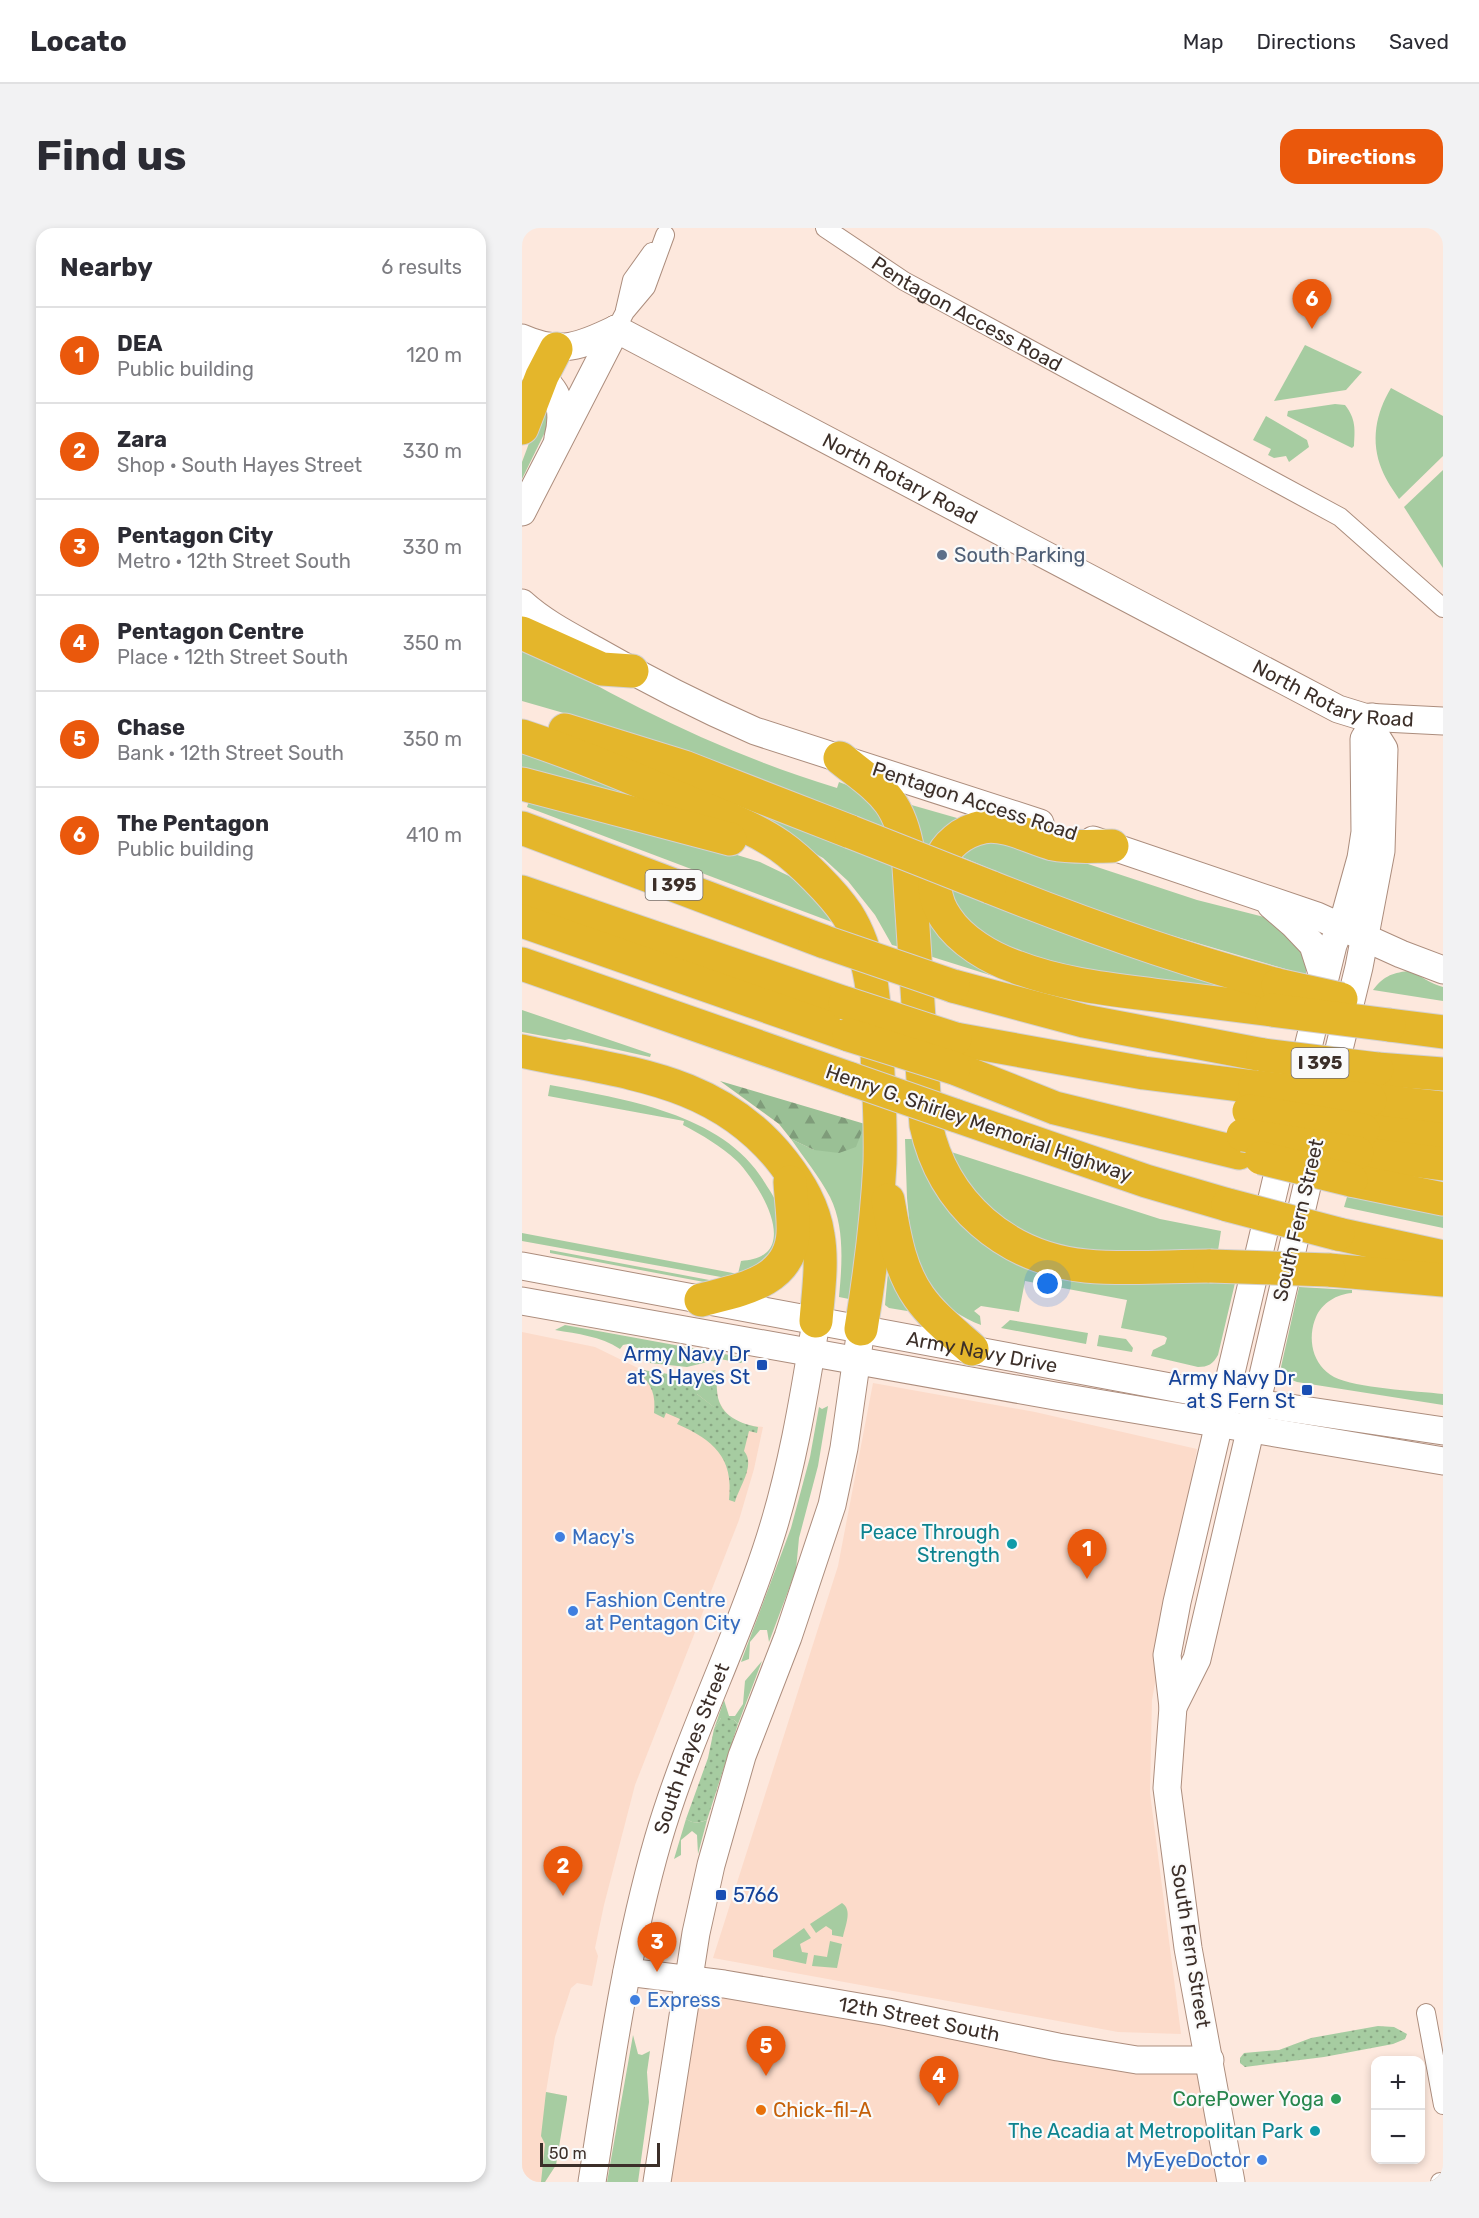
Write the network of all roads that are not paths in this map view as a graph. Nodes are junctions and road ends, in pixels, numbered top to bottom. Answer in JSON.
{"nodes":[{"id":1,"x":825,"y":228,"type":"edge"},
{"id":2,"x":667,"y":231,"type":"edge"},
{"id":3,"x":621,"y":321,"type":"junction"},
{"id":4,"x":522,"y":338,"type":"edge"},
{"id":5,"x":645,"y":345,"type":"junction"},
{"id":6,"x":603,"y":356,"type":"junction"},
{"id":7,"x":540,"y":363,"type":"edge"},
{"id":8,"x":522,"y":428,"type":"edge"},
{"id":9,"x":554,"y":451,"type":"junction"},
{"id":10,"x":522,"y":512,"type":"edge"},
{"id":11,"x":522,"y":603,"type":"edge"},
{"id":12,"x":1443,"y":608,"type":"edge"},
{"id":13,"x":522,"y":633,"type":"edge"},
{"id":14,"x":632,"y":672,"type":"junction"},
{"id":15,"x":522,"y":718,"type":"edge"},
{"id":16,"x":1443,"y":721,"type":"edge"},
{"id":17,"x":1371,"y":722,"type":"junction"},
{"id":18,"x":522,"y":736,"type":"edge"},
{"id":19,"x":840,"y":758,"type":"junction"},
{"id":20,"x":522,"y":784,"type":"edge"},
{"id":21,"x":522,"y":828,"type":"edge"},
{"id":22,"x":1112,"y":846,"type":"junction"},
{"id":23,"x":813,"y":877,"type":"junction"},
{"id":24,"x":522,"y":892,"type":"edge"},
{"id":25,"x":1258,"y":895,"type":"junction"},
{"id":26,"x":522,"y":921,"type":"edge"},
{"id":27,"x":1340,"y":925,"type":"junction"},
{"id":28,"x":1365,"y":938,"type":"junction"},
{"id":29,"x":522,"y":964,"type":"edge"},
{"id":30,"x":1443,"y":970,"type":"edge"},
{"id":31,"x":1325,"y":980,"type":"junction"},
{"id":32,"x":522,"y":988,"type":"edge"},
{"id":33,"x":1275,"y":998,"type":"junction"},
{"id":34,"x":1391,"y":1017,"type":"junction"},
{"id":35,"x":1443,"y":1017,"type":"edge"},
{"id":36,"x":1443,"y":1032,"type":"edge"},
{"id":37,"x":751,"y":1044,"type":"junction"},
{"id":38,"x":526,"y":1052,"type":"edge"},
{"id":39,"x":955,"y":1053,"type":"junction"},
{"id":40,"x":1443,"y":1074,"type":"edge"},
{"id":41,"x":1443,"y":1108,"type":"edge"},
{"id":42,"x":1247,"y":1121,"type":"junction"},
{"id":43,"x":1364,"y":1126,"type":"junction"},
{"id":44,"x":1443,"y":1140,"type":"edge"},
{"id":45,"x":880,"y":1160,"type":"junction"},
{"id":46,"x":1443,"y":1164,"type":"edge"},
{"id":47,"x":789,"y":1171,"type":"junction"},
{"id":48,"x":1443,"y":1199,"type":"edge"},
{"id":49,"x":1443,"y":1257,"type":"edge"},
{"id":50,"x":522,"y":1266,"type":"edge"},
{"id":51,"x":1443,"y":1280,"type":"edge"},
{"id":52,"x":701,"y":1300,"type":"junction"},
{"id":53,"x":522,"y":1301,"type":"edge"},
{"id":54,"x":814,"y":1336,"type":"junction"},
{"id":55,"x":859,"y":1345,"type":"junction"},
{"id":56,"x":972,"y":1349,"type":"junction"},
{"id":57,"x":1224,"y":1396,"type":"junction"},
{"id":58,"x":1256,"y":1402,"type":"junction"},
{"id":59,"x":1219,"y":1424,"type":"junction"},
{"id":60,"x":1249,"y":1429,"type":"junction"},
{"id":61,"x":1443,"y":1431,"type":"edge"},
{"id":62,"x":1443,"y":1461,"type":"edge"},
{"id":63,"x":1173,"y":1707,"type":"junction"},
{"id":64,"x":627,"y":1972,"type":"junction"},
{"id":65,"x":688,"y":1979,"type":"junction"},
{"id":66,"x":1426,"y":2013,"type":"dead end"},
{"id":67,"x":1210,"y":2060,"type":"junction"},
{"id":68,"x":1443,"y":2105,"type":"edge"},
{"id":69,"x":592,"y":2182,"type":"edge"},
{"id":70,"x":657,"y":2182,"type":"edge"},
{"id":71,"x":1231,"y":2182,"type":"edge"}],
"edges":[{"from":1,"to":12,"type":"street","name":"Pentagon Access Road"},
{"from":2,"to":3,"type":"street"},
{"from":3,"to":5,"type":"street","name":"North Rotary Road"},
{"from":3,"to":6,"type":"street"},
{"from":3,"to":7,"type":"street"},
{"from":4,"to":7,"type":"street"},
{"from":5,"to":6,"type":"street"},
{"from":5,"to":17,"type":"street","name":"North Rotary Road"},
{"from":6,"to":9,"type":"street"},
{"from":7,"to":8,"type":"highway"},
{"from":7,"to":9,"type":"street"},
{"from":9,"to":10,"type":"street"},
{"from":11,"to":14,"type":"street","name":"Pentagon Access Road"},
{"from":13,"to":14,"type":"highway"},
{"from":14,"to":19,"type":"street","name":"Pentagon Access Road"},
{"from":15,"to":33,"type":"highway","bridge":true},
{"from":16,"to":17,"type":"street","name":"North Rotary Road"},
{"from":17,"to":27,"type":"street","name":"South Fern Street"},
{"from":17,"to":28,"type":"street","name":"South Fern Street"},
{"from":18,"to":23,"type":"highway"},
{"from":19,"to":22,"type":"street","name":"Pentagon Access Road"},
{"from":19,"to":51,"type":"highway","bridge":true},
{"from":20,"to":23,"type":"highway"},
{"from":21,"to":43,"type":"highway","number":"I 395","bridge":true},
{"from":22,"to":25,"type":"street","name":"Pentagon Access Road"},
{"from":22,"to":33,"type":"highway"},
{"from":23,"to":45,"type":"highway"},
{"from":24,"to":39,"type":"highway","bridge":true},
{"from":25,"to":27,"type":"street","name":"Pentagon Access Road"},
{"from":25,"to":31,"type":"street"},
{"from":26,"to":39,"type":"highway","bridge":true},
{"from":27,"to":28,"type":"street","name":"Pentagon Access Road"},
{"from":27,"to":31,"type":"street","name":"South Fern Street"},
{"from":28,"to":30,"type":"street","name":"Pentagon Access Road"},
{"from":28,"to":58,"type":"street","name":"South Fern Street"},
{"from":29,"to":37,"type":"highway","name":"Henry G. Shirley Memorial Highway"},
{"from":31,"to":57,"type":"street","name":"South Fern Street"},
{"from":32,"to":37,"type":"highway"},
{"from":33,"to":34,"type":"highway","bridge":true},
{"from":34,"to":35,"type":"highway"},
{"from":34,"to":36,"type":"highway"},
{"from":37,"to":49,"type":"highway","name":"Henry G. Shirley Memorial Highway","bridge":true},
{"from":38,"to":47,"type":"highway"},
{"from":39,"to":42,"type":"highway"},
{"from":39,"to":42,"type":"highway"},
{"from":40,"to":43,"type":"highway","number":"I 395"},
{"from":41,"to":43,"type":"highway"},
{"from":42,"to":43,"type":"highway","bridge":true},
{"from":42,"to":43,"type":"highway","bridge":true},
{"from":43,"to":44,"type":"highway"},
{"from":43,"to":46,"type":"highway"},
{"from":43,"to":48,"type":"highway"},
{"from":45,"to":55,"type":"highway"},
{"from":45,"to":56,"type":"highway"},
{"from":47,"to":52,"type":"highway"},
{"from":47,"to":54,"type":"highway"},
{"from":50,"to":52,"type":"street","name":"Army Navy Drive"},
{"from":52,"to":54,"type":"street","name":"Army Navy Drive"},
{"from":53,"to":54,"type":"street","name":"Army Navy Drive"},
{"from":54,"to":55,"type":"street","name":"Army Navy Drive"},
{"from":54,"to":64,"type":"street","name":"South Hayes Street"},
{"from":55,"to":56,"type":"street","name":"Army Navy Drive"},
{"from":55,"to":59,"type":"street","name":"Army Navy Drive"},
{"from":55,"to":65,"type":"street"},
{"from":56,"to":57,"type":"street","name":"Army Navy Drive"},
{"from":57,"to":58,"type":"street","name":"Army Navy Drive"},
{"from":57,"to":59,"type":"street","name":"South Fern Street"},
{"from":58,"to":60,"type":"street","name":"South Fern Street"},
{"from":58,"to":61,"type":"street","name":"Army Navy Drive"},
{"from":59,"to":60,"type":"street","name":"Army Navy Drive"},
{"from":59,"to":63,"type":"street","name":"South Fern Street"},
{"from":60,"to":62,"type":"street","name":"Army Navy Drive"},
{"from":60,"to":63,"type":"street","name":"South Fern Street"},
{"from":63,"to":67,"type":"street","name":"South Fern Street"},
{"from":64,"to":65,"type":"street","name":"12th Street South"},
{"from":64,"to":69,"type":"street","name":"South Hayes Street"},
{"from":65,"to":67,"type":"street","name":"12th Street South"},
{"from":65,"to":70,"type":"street"},
{"from":66,"to":68,"type":"street"},
{"from":67,"to":71,"type":"street","name":"South Fern Street"}]}
